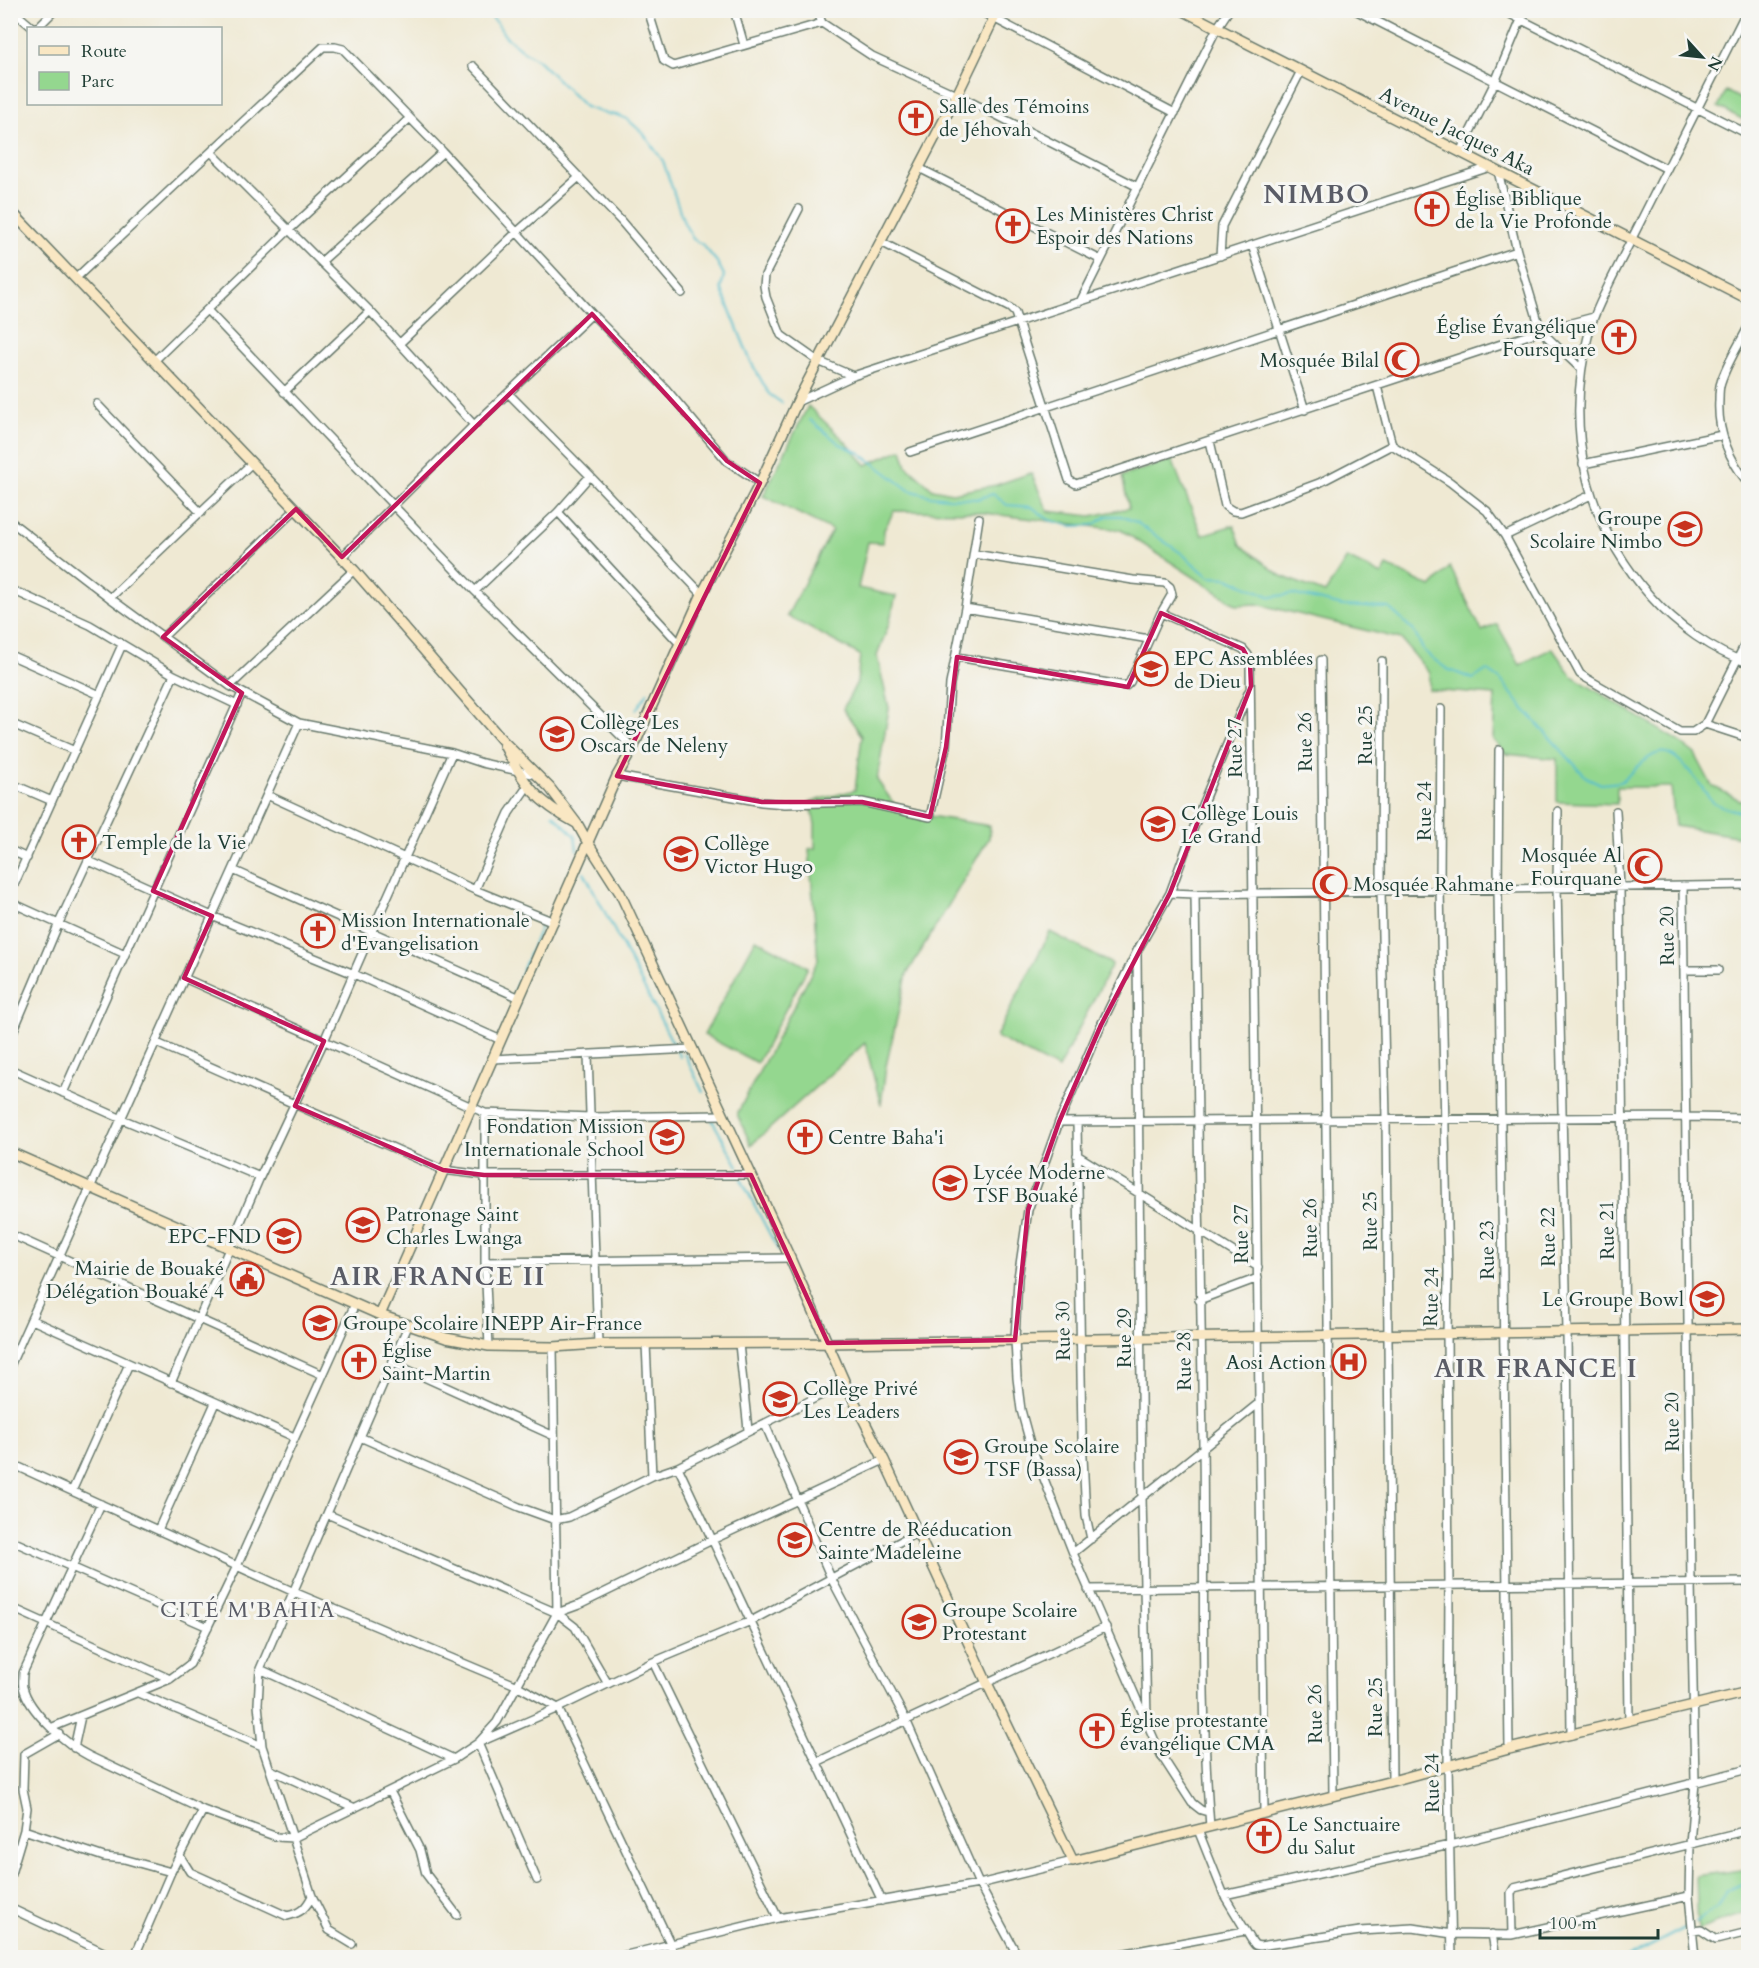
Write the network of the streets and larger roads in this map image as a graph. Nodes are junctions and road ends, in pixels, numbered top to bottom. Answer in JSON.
{"nodes":[{"id":1,"x":12,"y":10,"type":"edge"},
{"id":2,"x":55,"y":10,"type":"edge"},
{"id":3,"x":648,"y":10,"type":"edge"},
{"id":4,"x":734,"y":10,"type":"edge"},
{"id":5,"x":817,"y":10,"type":"edge"},
{"id":6,"x":978,"y":10,"type":"edge"},
{"id":7,"x":1182,"y":10,"type":"edge"},
{"id":8,"x":1229,"y":10,"type":"edge"},
{"id":9,"x":1355,"y":10,"type":"edge"},
{"id":10,"x":1502,"y":10,"type":"edge"},
{"id":11,"x":1525,"y":10,"type":"edge"},
{"id":12,"x":1748,"y":10,"type":"edge"},
{"id":13,"x":996,"y":15,"type":"edge"},
{"id":14,"x":1520,"y":20,"type":"junction"},
{"id":15,"x":822,"y":23,"type":"junction"},
{"id":16,"x":32,"y":27,"type":"edge"},
{"id":17,"x":36,"y":27,"type":"edge"},
{"id":18,"x":1217,"y":28,"type":"junction"},
{"id":19,"x":744,"y":45,"type":"junction"},
{"id":20,"x":473,"y":66,"type":"dead end"},
{"id":21,"x":1301,"y":71,"type":"junction"},
{"id":22,"x":1495,"y":82,"type":"junction"},
{"id":23,"x":957,"y":95,"type":"junction"},
{"id":24,"x":1698,"y":108,"type":"junction"},
{"id":25,"x":1175,"y":113,"type":"junction"},
{"id":26,"x":410,"y":118,"type":"junction"},
{"id":27,"x":1749,"y":134,"type":"edge"},
{"id":28,"x":211,"y":152,"type":"junction"},
{"id":29,"x":443,"y":152,"type":"junction"},
{"id":30,"x":1460,"y":152,"type":"junction"},
{"id":31,"x":919,"y":168,"type":"junction"},
{"id":32,"x":1494,"y":169,"type":"junction"},
{"id":33,"x":1667,"y":169,"type":"junction"},
{"id":34,"x":578,"y":178,"type":"junction"},
{"id":35,"x":1138,"y":187,"type":"junction"},
{"id":36,"x":799,"y":209,"type":"dead end"},
{"id":37,"x":10,"y":210,"type":"edge"},
{"id":38,"x":290,"y":229,"type":"junction"},
{"id":39,"x":518,"y":232,"type":"junction"},
{"id":40,"x":1631,"y":239,"type":"junction"},
{"id":41,"x":881,"y":242,"type":"junction"},
{"id":42,"x":1252,"y":245,"type":"junction"},
{"id":43,"x":1517,"y":251,"type":"junction"},
{"id":44,"x":1220,"y":256,"type":"junction"},
{"id":45,"x":1101,"y":260,"type":"junction"},
{"id":46,"x":322,"y":261,"type":"junction"},
{"id":47,"x":76,"y":278,"type":"junction"},
{"id":48,"x":682,"y":293,"type":"dead end"},
{"id":49,"x":1749,"y":299,"type":"edge"},
{"id":50,"x":1080,"y":302,"type":"junction"},
{"id":51,"x":207,"y":310,"type":"junction"},
{"id":52,"x":370,"y":310,"type":"junction"},
{"id":53,"x":592,"y":314,"type":"junction"},
{"id":54,"x":1594,"y":317,"type":"junction"},
{"id":55,"x":1018,"y":322,"type":"junction"},
{"id":56,"x":1749,"y":327,"type":"edge"},
{"id":57,"x":1279,"y":330,"type":"junction"},
{"id":58,"x":1541,"y":331,"type":"junction"},
{"id":59,"x":400,"y":343,"type":"junction"},
{"id":60,"x":155,"y":360,"type":"junction"},
{"id":61,"x":819,"y":362,"type":"junction"},
{"id":62,"x":1581,"y":369,"type":"junction"},
{"id":63,"x":853,"y":376,"type":"junction"},
{"id":64,"x":1377,"y":386,"type":"junction"},
{"id":65,"x":284,"y":392,"type":"junction"},
{"id":66,"x":508,"y":393,"type":"junction"},
{"id":67,"x":797,"y":402,"type":"junction"},
{"id":68,"x":97,"y":404,"type":"dead end"},
{"id":69,"x":1045,"y":407,"type":"junction"},
{"id":70,"x":1305,"y":410,"type":"junction"},
{"id":71,"x":474,"y":425,"type":"junction"},
{"id":72,"x":1722,"y":435,"type":"junction"},
{"id":73,"x":1210,"y":441,"type":"junction"},
{"id":74,"x":1392,"y":445,"type":"junction"},
{"id":75,"x":910,"y":452,"type":"dead end"},
{"id":76,"x":252,"y":463,"type":"junction"},
{"id":77,"x":1583,"y":464,"type":"junction"},
{"id":78,"x":590,"y":476,"type":"junction"},
{"id":79,"x":760,"y":483,"type":"junction"},
{"id":80,"x":1749,"y":483,"type":"edge"},
{"id":81,"x":1591,"y":495,"type":"junction"},
{"id":82,"x":394,"y":506,"type":"junction"},
{"id":83,"x":296,"y":509,"type":"junction"},
{"id":84,"x":558,"y":512,"type":"junction"},
{"id":85,"x":201,"y":513,"type":"junction"},
{"id":86,"x":979,"y":518,"type":"dead end"},
{"id":87,"x":10,"y":521,"type":"edge"},
{"id":88,"x":1505,"y":536,"type":"junction"},
{"id":89,"x":974,"y":554,"type":"junction"},
{"id":90,"x":342,"y":557,"type":"junction"},
{"id":91,"x":354,"y":570,"type":"junction"},
{"id":92,"x":12,"y":590,"type":"edge"},
{"id":93,"x":475,"y":591,"type":"junction"},
{"id":94,"x":702,"y":594,"type":"junction"},
{"id":95,"x":110,"y":598,"type":"junction"},
{"id":96,"x":10,"y":599,"type":"edge"},
{"id":97,"x":965,"y":608,"type":"junction"},
{"id":98,"x":1161,"y":613,"type":"junction"},
{"id":99,"x":163,"y":637,"type":"junction"},
{"id":100,"x":1749,"y":638,"type":"edge"},
{"id":101,"x":1149,"y":639,"type":"junction"},
{"id":102,"x":679,"y":643,"type":"junction"},
{"id":103,"x":122,"y":645,"type":"junction"},
{"id":104,"x":10,"y":655,"type":"edge"},
{"id":105,"x":957,"y":657,"type":"junction"},
{"id":106,"x":1738,"y":659,"type":"junction"},
{"id":107,"x":1321,"y":660,"type":"dead end"},
{"id":108,"x":1382,"y":661,"type":"dead end"},
{"id":109,"x":1749,"y":663,"type":"edge"},
{"id":110,"x":174,"y":675,"type":"junction"},
{"id":111,"x":230,"y":686,"type":"junction"},
{"id":112,"x":1251,"y":686,"type":"junction"},
{"id":113,"x":242,"y":693,"type":"junction"},
{"id":114,"x":100,"y":695,"type":"junction"},
{"id":115,"x":237,"y":705,"type":"junction"},
{"id":116,"x":1441,"y":709,"type":"dead end"},
{"id":117,"x":10,"y":723,"type":"edge"},
{"id":118,"x":299,"y":723,"type":"junction"},
{"id":119,"x":1705,"y":724,"type":"junction"},
{"id":120,"x":1749,"y":738,"type":"edge"},
{"id":121,"x":502,"y":740,"type":"junction"},
{"id":122,"x":633,"y":748,"type":"junction"},
{"id":123,"x":1499,"y":750,"type":"dead end"},
{"id":124,"x":75,"y":751,"type":"junction"},
{"id":125,"x":452,"y":753,"type":"junction"},
{"id":126,"x":518,"y":772,"type":"junction"},
{"id":127,"x":539,"y":776,"type":"junction"},
{"id":128,"x":618,"y":776,"type":"junction"},
{"id":129,"x":10,"y":783,"type":"edge"},
{"id":130,"x":527,"y":787,"type":"junction"},
{"id":131,"x":267,"y":795,"type":"junction"},
{"id":132,"x":52,"y":801,"type":"junction"},
{"id":133,"x":1558,"y":811,"type":"dead end"},
{"id":134,"x":1616,"y":811,"type":"dead end"},
{"id":135,"x":578,"y":825,"type":"junction"},
{"id":136,"x":588,"y":843,"type":"junction"},
{"id":137,"x":10,"y":850,"type":"edge"},
{"id":138,"x":405,"y":857,"type":"junction"},
{"id":139,"x":27,"y":858,"type":"junction"},
{"id":140,"x":89,"y":861,"type":"junction"},
{"id":141,"x":233,"y":870,"type":"junction"},
{"id":142,"x":1749,"y":885,"type":"edge"},
{"id":143,"x":1683,"y":886,"type":"junction"},
{"id":144,"x":1620,"y":887,"type":"junction"},
{"id":145,"x":1557,"y":888,"type":"junction"},
{"id":146,"x":1440,"y":889,"type":"junction"},
{"id":147,"x":475,"y":890,"type":"junction"},
{"id":148,"x":1381,"y":890,"type":"junction"},
{"id":149,"x":1498,"y":890,"type":"junction"},
{"id":150,"x":153,"y":891,"type":"junction"},
{"id":151,"x":1323,"y":892,"type":"junction"},
{"id":152,"x":1170,"y":893,"type":"junction"},
{"id":153,"x":1254,"y":893,"type":"junction"},
{"id":154,"x":10,"y":894,"type":"edge"},
{"id":155,"x":1195,"y":894,"type":"junction"},
{"id":156,"x":10,"y":902,"type":"edge"},
{"id":157,"x":212,"y":916,"type":"junction"},
{"id":158,"x":554,"y":922,"type":"junction"},
{"id":159,"x":59,"y":923,"type":"junction"},
{"id":160,"x":372,"y":931,"type":"junction"},
{"id":161,"x":1137,"y":951,"type":"junction"},
{"id":162,"x":125,"y":954,"type":"junction"},
{"id":163,"x":1684,"y":970,"type":"junction"},
{"id":164,"x":1718,"y":970,"type":"dead end"},
{"id":165,"x":354,"y":974,"type":"junction"},
{"id":166,"x":184,"y":978,"type":"junction"},
{"id":167,"x":520,"y":998,"type":"junction"},
{"id":168,"x":10,"y":1039,"type":"edge"},
{"id":169,"x":501,"y":1040,"type":"junction"},
{"id":170,"x":324,"y":1041,"type":"junction"},
{"id":171,"x":157,"y":1043,"type":"junction"},
{"id":172,"x":692,"y":1049,"type":"junction"},
{"id":173,"x":588,"y":1055,"type":"junction"},
{"id":174,"x":492,"y":1059,"type":"junction"},
{"id":175,"x":10,"y":1069,"type":"edge"},
{"id":176,"x":63,"y":1093,"type":"junction"},
{"id":177,"x":295,"y":1106,"type":"junction"},
{"id":178,"x":471,"y":1108,"type":"junction"},
{"id":179,"x":485,"y":1113,"type":"junction"},
{"id":180,"x":723,"y":1115,"type":"junction"},
{"id":181,"x":590,"y":1117,"type":"junction"},
{"id":182,"x":1622,"y":1117,"type":"junction"},
{"id":183,"x":1686,"y":1117,"type":"junction"},
{"id":184,"x":1502,"y":1118,"type":"junction"},
{"id":185,"x":1562,"y":1118,"type":"junction"},
{"id":186,"x":1749,"y":1118,"type":"edge"},
{"id":187,"x":122,"y":1119,"type":"junction"},
{"id":188,"x":1386,"y":1119,"type":"junction"},
{"id":189,"x":1444,"y":1119,"type":"junction"},
{"id":190,"x":1256,"y":1120,"type":"junction"},
{"id":191,"x":1326,"y":1120,"type":"junction"},
{"id":192,"x":1139,"y":1121,"type":"junction"},
{"id":193,"x":1197,"y":1121,"type":"junction"},
{"id":194,"x":1059,"y":1122,"type":"junction"},
{"id":195,"x":1077,"y":1122,"type":"junction"},
{"id":196,"x":10,"y":1152,"type":"edge"},
{"id":197,"x":1077,"y":1155,"type":"junction"},
{"id":198,"x":444,"y":1170,"type":"junction"},
{"id":199,"x":484,"y":1175,"type":"junction"},
{"id":200,"x":592,"y":1175,"type":"junction"},
{"id":201,"x":751,"y":1175,"type":"junction"},
{"id":202,"x":260,"y":1176,"type":"junction"},
{"id":203,"x":91,"y":1188,"type":"junction"},
{"id":204,"x":1140,"y":1193,"type":"junction"},
{"id":205,"x":1199,"y":1230,"type":"junction"},
{"id":206,"x":10,"y":1234,"type":"edge"},
{"id":207,"x":230,"y":1249,"type":"junction"},
{"id":208,"x":60,"y":1256,"type":"junction"},
{"id":209,"x":790,"y":1258,"type":"junction"},
{"id":210,"x":595,"y":1260,"type":"junction"},
{"id":211,"x":485,"y":1262,"type":"junction"},
{"id":212,"x":1258,"y":1267,"type":"junction"},
{"id":213,"x":1258,"y":1278,"type":"junction"},
{"id":214,"x":1199,"y":1300,"type":"junction"},
{"id":215,"x":355,"y":1304,"type":"junction"},
{"id":216,"x":380,"y":1315,"type":"junction"},
{"id":217,"x":198,"y":1318,"type":"junction"},
{"id":218,"x":32,"y":1320,"type":"junction"},
{"id":219,"x":408,"y":1326,"type":"junction"},
{"id":220,"x":1749,"y":1329,"type":"edge"},
{"id":221,"x":1688,"y":1330,"type":"junction"},
{"id":222,"x":1625,"y":1331,"type":"junction"},
{"id":223,"x":1567,"y":1332,"type":"junction"},
{"id":224,"x":1505,"y":1333,"type":"junction"},
{"id":225,"x":1447,"y":1334,"type":"junction"},
{"id":226,"x":1388,"y":1335,"type":"junction"},
{"id":227,"x":1328,"y":1336,"type":"junction"},
{"id":228,"x":1259,"y":1337,"type":"junction"},
{"id":229,"x":1141,"y":1338,"type":"junction"},
{"id":230,"x":1200,"y":1338,"type":"junction"},
{"id":231,"x":1015,"y":1340,"type":"junction"},
{"id":232,"x":1079,"y":1340,"type":"junction"},
{"id":233,"x":828,"y":1343,"type":"junction"},
{"id":234,"x":598,"y":1344,"type":"junction"},
{"id":235,"x":646,"y":1344,"type":"junction"},
{"id":236,"x":739,"y":1344,"type":"junction"},
{"id":237,"x":489,"y":1346,"type":"junction"},
{"id":238,"x":553,"y":1347,"type":"junction"},
{"id":239,"x":393,"y":1363,"type":"junction"},
{"id":240,"x":129,"y":1364,"type":"junction"},
{"id":241,"x":10,"y":1366,"type":"edge"},
{"id":242,"x":323,"y":1375,"type":"junction"},
{"id":243,"x":171,"y":1383,"type":"junction"},
{"id":244,"x":845,"y":1383,"type":"junction"},
{"id":245,"x":215,"y":1403,"type":"junction"},
{"id":246,"x":1259,"y":1403,"type":"junction"},
{"id":247,"x":765,"y":1424,"type":"junction"},
{"id":248,"x":748,"y":1430,"type":"junction"},
{"id":249,"x":554,"y":1436,"type":"junction"},
{"id":250,"x":294,"y":1437,"type":"junction"},
{"id":251,"x":360,"y":1437,"type":"junction"},
{"id":252,"x":1203,"y":1448,"type":"junction"},
{"id":253,"x":884,"y":1460,"type":"junction"},
{"id":254,"x":10,"y":1463,"type":"edge"},
{"id":255,"x":678,"y":1467,"type":"junction"},
{"id":256,"x":652,"y":1476,"type":"junction"},
{"id":257,"x":72,"y":1491,"type":"junction"},
{"id":258,"x":1142,"y":1497,"type":"junction"},
{"id":259,"x":799,"y":1501,"type":"junction"},
{"id":260,"x":101,"y":1504,"type":"junction"},
{"id":261,"x":327,"y":1514,"type":"junction"},
{"id":262,"x":555,"y":1520,"type":"junction"},
{"id":263,"x":158,"y":1530,"type":"junction"},
{"id":264,"x":918,"y":1532,"type":"junction"},
{"id":265,"x":1091,"y":1539,"type":"junction"},
{"id":266,"x":10,"y":1540,"type":"edge"},
{"id":267,"x":712,"y":1540,"type":"junction"},
{"id":268,"x":1073,"y":1553,"type":"junction"},
{"id":269,"x":237,"y":1566,"type":"junction"},
{"id":270,"x":72,"y":1567,"type":"junction"},
{"id":271,"x":831,"y":1578,"type":"junction"},
{"id":272,"x":1749,"y":1582,"type":"edge"},
{"id":273,"x":1691,"y":1583,"type":"junction"},
{"id":274,"x":1569,"y":1584,"type":"junction"},
{"id":275,"x":1627,"y":1584,"type":"junction"},
{"id":276,"x":1449,"y":1585,"type":"junction"},
{"id":277,"x":1508,"y":1585,"type":"junction"},
{"id":278,"x":1390,"y":1586,"type":"junction"},
{"id":279,"x":1262,"y":1587,"type":"junction"},
{"id":280,"x":1330,"y":1587,"type":"junction"},
{"id":281,"x":1144,"y":1588,"type":"junction"},
{"id":282,"x":1203,"y":1588,"type":"junction"},
{"id":283,"x":1088,"y":1589,"type":"junction"},
{"id":284,"x":294,"y":1592,"type":"junction"},
{"id":285,"x":10,"y":1607,"type":"edge"},
{"id":286,"x":557,"y":1613,"type":"junction"},
{"id":287,"x":751,"y":1621,"type":"junction"},
{"id":288,"x":48,"y":1623,"type":"junction"},
{"id":289,"x":208,"y":1627,"type":"junction"},
{"id":290,"x":1106,"y":1627,"type":"junction"},
{"id":291,"x":653,"y":1662,"type":"junction"},
{"id":292,"x":260,"y":1669,"type":"junction"},
{"id":293,"x":170,"y":1679,"type":"junction"},
{"id":294,"x":987,"y":1683,"type":"junction"},
{"id":295,"x":608,"y":1684,"type":"junction"},
{"id":296,"x":518,"y":1686,"type":"junction"},
{"id":297,"x":1749,"y":1692,"type":"edge"},
{"id":298,"x":138,"y":1693,"type":"junction"},
{"id":299,"x":1692,"y":1706,"type":"junction"},
{"id":300,"x":558,"y":1708,"type":"junction"},
{"id":301,"x":81,"y":1716,"type":"junction"},
{"id":302,"x":906,"y":1720,"type":"junction"},
{"id":303,"x":1629,"y":1721,"type":"junction"},
{"id":304,"x":1148,"y":1724,"type":"junction"},
{"id":305,"x":53,"y":1727,"type":"junction"},
{"id":306,"x":59,"y":1734,"type":"junction"},
{"id":307,"x":1571,"y":1735,"type":"junction"},
{"id":308,"x":478,"y":1743,"type":"junction"},
{"id":309,"x":262,"y":1746,"type":"junction"},
{"id":310,"x":74,"y":1749,"type":"junction"},
{"id":311,"x":1509,"y":1749,"type":"junction"},
{"id":312,"x":454,"y":1760,"type":"junction"},
{"id":313,"x":817,"y":1762,"type":"junction"},
{"id":314,"x":1448,"y":1765,"type":"junction"},
{"id":315,"x":1749,"y":1768,"type":"edge"},
{"id":316,"x":271,"y":1770,"type":"junction"},
{"id":317,"x":1392,"y":1781,"type":"junction"},
{"id":318,"x":1695,"y":1782,"type":"junction"},
{"id":319,"x":390,"y":1791,"type":"junction"},
{"id":320,"x":1333,"y":1796,"type":"junction"},
{"id":321,"x":355,"y":1808,"type":"junction"},
{"id":322,"x":203,"y":1810,"type":"junction"},
{"id":323,"x":1209,"y":1812,"type":"junction"},
{"id":324,"x":1264,"y":1813,"type":"junction"},
{"id":325,"x":1210,"y":1827,"type":"junction"},
{"id":326,"x":24,"y":1830,"type":"junction"},
{"id":327,"x":1198,"y":1830,"type":"junction"},
{"id":328,"x":1749,"y":1830,"type":"edge"},
{"id":329,"x":293,"y":1838,"type":"junction"},
{"id":330,"x":1690,"y":1844,"type":"junction"},
{"id":331,"x":1450,"y":1845,"type":"junction"},
{"id":332,"x":180,"y":1856,"type":"junction"},
{"id":333,"x":1073,"y":1861,"type":"junction"},
{"id":334,"x":171,"y":1872,"type":"junction"},
{"id":335,"x":10,"y":1877,"type":"edge"},
{"id":336,"x":537,"y":1880,"type":"dead end"},
{"id":337,"x":980,"y":1884,"type":"junction"},
{"id":338,"x":1224,"y":1895,"type":"junction"},
{"id":339,"x":312,"y":1896,"type":"junction"},
{"id":340,"x":1689,"y":1896,"type":"junction"},
{"id":341,"x":882,"y":1901,"type":"junction"},
{"id":342,"x":10,"y":1908,"type":"edge"},
{"id":343,"x":457,"y":1916,"type":"dead end"},
{"id":344,"x":778,"y":1918,"type":"junction"},
{"id":345,"x":1245,"y":1931,"type":"junction"},
{"id":346,"x":1692,"y":1931,"type":"junction"},
{"id":347,"x":1749,"y":1932,"type":"edge"},
{"id":348,"x":1452,"y":1934,"type":"junction"},
{"id":349,"x":1492,"y":1935,"type":"junction"},
{"id":350,"x":1512,"y":1935,"type":"junction"},
{"id":351,"x":352,"y":1944,"type":"dead end"},
{"id":352,"x":671,"y":1945,"type":"junction"},
{"id":353,"x":116,"y":1958,"type":"edge"},
{"id":354,"x":134,"y":1958,"type":"edge"},
{"id":355,"x":614,"y":1958,"type":"edge"},
{"id":356,"x":673,"y":1958,"type":"edge"},
{"id":357,"x":1019,"y":1958,"type":"edge"},
{"id":358,"x":1099,"y":1958,"type":"edge"},
{"id":359,"x":1452,"y":1958,"type":"edge"},
{"id":360,"x":1496,"y":1958,"type":"edge"},
{"id":361,"x":1695,"y":1958,"type":"edge"}],
"edges":[{"from":1,"to":16,"type":"street"},
{"from":2,"to":17,"type":"street"},
{"from":3,"to":19,"type":"street"},
{"from":4,"to":19,"type":"street"},
{"from":5,"to":15,"type":"street"},
{"from":6,"to":13,"type":"street"},
{"from":7,"to":18,"type":"street","name":"Avenue Jacques Aka"},
{"from":8,"to":18,"type":"street"},
{"from":9,"to":22,"type":"street"},
{"from":10,"to":14,"type":"street"},
{"from":11,"to":14,"type":"street"},
{"from":12,"to":24,"type":"street"},
{"from":13,"to":23,"type":"street"},
{"from":13,"to":25,"type":"street"},
{"from":14,"to":22,"type":"street"},
{"from":14,"to":24,"type":"street"},
{"from":15,"to":19,"type":"street"},
{"from":15,"to":23,"type":"street"},
{"from":18,"to":21,"type":"street","name":"Avenue Jacques Aka"},
{"from":18,"to":25,"type":"street"},
{"from":20,"to":34,"type":"street"},
{"from":21,"to":30,"type":"street","name":"Avenue Jacques Aka"},
{"from":21,"to":44,"type":"street"},
{"from":22,"to":30,"type":"street"},
{"from":22,"to":33,"type":"street"},
{"from":23,"to":31,"type":"street"},
{"from":23,"to":35,"type":"street"},
{"from":24,"to":27,"type":"street"},
{"from":24,"to":33,"type":"street"},
{"from":25,"to":35,"type":"street"},
{"from":26,"to":28,"type":"street"},
{"from":26,"to":29,"type":"street"},
{"from":26,"to":38,"type":"street"},
{"from":28,"to":38,"type":"street"},
{"from":28,"to":47,"type":"street"},
{"from":29,"to":39,"type":"street"},
{"from":29,"to":46,"type":"street"},
{"from":30,"to":32,"type":"street","name":"Avenue Jacques Aka"},
{"from":31,"to":41,"type":"street"},
{"from":31,"to":45,"type":"street"},
{"from":32,"to":40,"type":"street","name":"Avenue Jacques Aka"},
{"from":32,"to":42,"type":"street"},
{"from":32,"to":43,"type":"street"},
{"from":33,"to":40,"type":"street"},
{"from":34,"to":39,"type":"street"},
{"from":34,"to":48,"type":"street"},
{"from":35,"to":45,"type":"street"},
{"from":36,"to":61,"type":"street"},
{"from":37,"to":47,"type":"street"},
{"from":38,"to":46,"type":"street"},
{"from":38,"to":51,"type":"street"},
{"from":39,"to":53,"type":"street"},
{"from":39,"to":59,"type":"street"},
{"from":40,"to":49,"type":"street","name":"Avenue Jacques Aka"},
{"from":40,"to":54,"type":"street"},
{"from":41,"to":55,"type":"street"},
{"from":41,"to":61,"type":"street"},
{"from":42,"to":44,"type":"street"},
{"from":42,"to":57,"type":"street"},
{"from":43,"to":57,"type":"street"},
{"from":43,"to":58,"type":"street"},
{"from":44,"to":50,"type":"street"},
{"from":45,"to":50,"type":"street"},
{"from":46,"to":52,"type":"street"},
{"from":47,"to":60,"type":"street"},
{"from":50,"to":55,"type":"street"},
{"from":51,"to":60,"type":"street"},
{"from":51,"to":65,"type":"street"},
{"from":52,"to":59,"type":"street"},
{"from":52,"to":65,"type":"street"},
{"from":53,"to":66,"type":"street"},
{"from":53,"to":79,"type":"street"},
{"from":54,"to":58,"type":"street"},
{"from":54,"to":62,"type":"street"},
{"from":55,"to":63,"type":"street"},
{"from":55,"to":69,"type":"street"},
{"from":56,"to":72,"type":"street"},
{"from":57,"to":69,"type":"street"},
{"from":57,"to":70,"type":"street"},
{"from":58,"to":62,"type":"street"},
{"from":58,"to":64,"type":"street"},
{"from":59,"to":71,"type":"street"},
{"from":60,"to":76,"type":"street"},
{"from":61,"to":63,"type":"street"},
{"from":61,"to":67,"type":"street"},
{"from":62,"to":77,"type":"street"},
{"from":63,"to":67,"type":"street"},
{"from":64,"to":70,"type":"street"},
{"from":64,"to":74,"type":"street"},
{"from":65,"to":82,"type":"street"},
{"from":66,"to":71,"type":"street"},
{"from":66,"to":78,"type":"street"},
{"from":67,"to":79,"type":"street"},
{"from":68,"to":85,"type":"street"},
{"from":69,"to":73,"type":"street"},
{"from":69,"to":75,"type":"street"},
{"from":70,"to":73,"type":"street"},
{"from":71,"to":82,"type":"street"},
{"from":72,"to":77,"type":"street"},
{"from":72,"to":80,"type":"street"},
{"from":73,"to":74,"type":"street"},
{"from":74,"to":88,"type":"street"},
{"from":76,"to":83,"type":"street"},
{"from":76,"to":85,"type":"street"},
{"from":77,"to":81,"type":"street"},
{"from":78,"to":84,"type":"street"},
{"from":78,"to":94,"type":"street"},
{"from":79,"to":94,"type":"street"},
{"from":81,"to":88,"type":"street"},
{"from":81,"to":106,"type":"street"},
{"from":82,"to":90,"type":"street"},
{"from":82,"to":93,"type":"street"},
{"from":83,"to":90,"type":"street"},
{"from":83,"to":99,"type":"street"},
{"from":84,"to":93,"type":"street"},
{"from":84,"to":102,"type":"street"},
{"from":85,"to":95,"type":"street"},
{"from":86,"to":89,"type":"street"},
{"from":87,"to":95,"type":"street"},
{"from":88,"to":119,"type":"street"},
{"from":89,"to":97,"type":"street"},
{"from":89,"to":98,"type":"street"},
{"from":90,"to":91,"type":"street"},
{"from":91,"to":111,"type":"street"},
{"from":91,"to":121,"type":"street"},
{"from":92,"to":96,"type":"street"},
{"from":92,"to":103,"type":"street"},
{"from":93,"to":122,"type":"street"},
{"from":94,"to":102,"type":"street"},
{"from":95,"to":99,"type":"street"},
{"from":97,"to":101,"type":"street"},
{"from":97,"to":105,"type":"street"},
{"from":98,"to":101,"type":"street"},
{"from":98,"to":112,"type":"street","name":"Rue 27"},
{"from":99,"to":111,"type":"street"},
{"from":100,"to":106,"type":"street"},
{"from":101,"to":105,"type":"street"},
{"from":102,"to":122,"type":"street"},
{"from":103,"to":110,"type":"street"},
{"from":103,"to":114,"type":"street"},
{"from":104,"to":114,"type":"street"},
{"from":105,"to":128,"type":"street"},
{"from":106,"to":109,"type":"street"},
{"from":106,"to":119,"type":"street"},
{"from":107,"to":151,"type":"street","name":"Rue 26"},
{"from":108,"to":148,"type":"street","name":"Rue 25"},
{"from":110,"to":115,"type":"street"},
{"from":110,"to":140,"type":"street"},
{"from":111,"to":113,"type":"street"},
{"from":112,"to":152,"type":"street"},
{"from":112,"to":153,"type":"street","name":"Rue 27"},
{"from":113,"to":115,"type":"street"},
{"from":113,"to":118,"type":"street"},
{"from":114,"to":124,"type":"street"},
{"from":115,"to":150,"type":"street"},
{"from":116,"to":146,"type":"street","name":"Rue 24"},
{"from":117,"to":124,"type":"street"},
{"from":118,"to":125,"type":"street"},
{"from":118,"to":131,"type":"street"},
{"from":119,"to":120,"type":"street"},
{"from":121,"to":126,"type":"street"},
{"from":121,"to":127,"type":"street"},
{"from":122,"to":128,"type":"street"},
{"from":123,"to":149,"type":"street","name":"Rue 23"},
{"from":124,"to":132,"type":"street"},
{"from":125,"to":126,"type":"street"},
{"from":125,"to":138,"type":"street"},
{"from":126,"to":127,"type":"street"},
{"from":126,"to":130,"type":"street"},
{"from":127,"to":135,"type":"street"},
{"from":128,"to":136,"type":"street"},
{"from":129,"to":132,"type":"street"},
{"from":130,"to":135,"type":"street"},
{"from":130,"to":147,"type":"street"},
{"from":131,"to":138,"type":"street"},
{"from":131,"to":141,"type":"street"},
{"from":132,"to":139,"type":"street"},
{"from":133,"to":145,"type":"street","name":"Rue 22"},
{"from":134,"to":144,"type":"street","name":"Rue 21"},
{"from":135,"to":136,"type":"street"},
{"from":136,"to":158,"type":"street"},
{"from":136,"to":172,"type":"street"},
{"from":137,"to":139,"type":"street"},
{"from":138,"to":147,"type":"street"},
{"from":138,"to":160,"type":"street"},
{"from":139,"to":154,"type":"street"},
{"from":140,"to":150,"type":"street"},
{"from":140,"to":159,"type":"street"},
{"from":141,"to":157,"type":"street"},
{"from":141,"to":160,"type":"street"},
{"from":142,"to":143,"type":"street"},
{"from":143,"to":144,"type":"street"},
{"from":143,"to":163,"type":"street","name":"Rue 20"},
{"from":144,"to":145,"type":"street"},
{"from":144,"to":182,"type":"street","name":"Rue 21"},
{"from":145,"to":149,"type":"street"},
{"from":145,"to":185,"type":"street","name":"Rue 22"},
{"from":146,"to":148,"type":"street"},
{"from":146,"to":149,"type":"street"},
{"from":146,"to":189,"type":"street","name":"Rue 24"},
{"from":147,"to":158,"type":"street"},
{"from":148,"to":151,"type":"street"},
{"from":148,"to":188,"type":"street","name":"Rue 25"},
{"from":149,"to":184,"type":"street","name":"Rue 23"},
{"from":150,"to":157,"type":"street"},
{"from":150,"to":162,"type":"street"},
{"from":151,"to":153,"type":"street"},
{"from":151,"to":191,"type":"street","name":"Rue 26"},
{"from":152,"to":155,"type":"street"},
{"from":152,"to":161,"type":"street"},
{"from":153,"to":155,"type":"street"},
{"from":153,"to":190,"type":"street","name":"Rue 27"},
{"from":155,"to":193,"type":"street","name":"Rue 28"},
{"from":156,"to":159,"type":"street"},
{"from":157,"to":165,"type":"street"},
{"from":157,"to":166,"type":"street"},
{"from":158,"to":167,"type":"street"},
{"from":159,"to":162,"type":"street"},
{"from":159,"to":168,"type":"street"},
{"from":160,"to":165,"type":"street"},
{"from":160,"to":167,"type":"street"},
{"from":161,"to":192,"type":"street","name":"Rue 29"},
{"from":161,"to":194,"type":"street"},
{"from":162,"to":176,"type":"street"},
{"from":163,"to":164,"type":"street"},
{"from":163,"to":183,"type":"street","name":"Rue 20"},
{"from":165,"to":169,"type":"street"},
{"from":165,"to":170,"type":"street"},
{"from":166,"to":170,"type":"street"},
{"from":166,"to":171,"type":"street"},
{"from":167,"to":169,"type":"street"},
{"from":169,"to":174,"type":"street"},
{"from":170,"to":177,"type":"street"},
{"from":170,"to":178,"type":"street"},
{"from":171,"to":177,"type":"street"},
{"from":171,"to":187,"type":"street"},
{"from":172,"to":173,"type":"street"},
{"from":172,"to":180,"type":"street"},
{"from":173,"to":174,"type":"street"},
{"from":173,"to":181,"type":"street"},
{"from":174,"to":178,"type":"street"},
{"from":175,"to":176,"type":"street"},
{"from":176,"to":187,"type":"street"},
{"from":177,"to":198,"type":"street"},
{"from":177,"to":202,"type":"street"},
{"from":178,"to":179,"type":"street"},
{"from":178,"to":198,"type":"street"},
{"from":179,"to":181,"type":"street"},
{"from":179,"to":199,"type":"street"},
{"from":180,"to":181,"type":"street"},
{"from":180,"to":201,"type":"street"},
{"from":181,"to":200,"type":"street"},
{"from":182,"to":183,"type":"street"},
{"from":182,"to":185,"type":"street"},
{"from":182,"to":222,"type":"street","name":"Rue 21"},
{"from":183,"to":186,"type":"street"},
{"from":183,"to":221,"type":"street","name":"Rue 20"},
{"from":184,"to":185,"type":"street"},
{"from":184,"to":189,"type":"street"},
{"from":184,"to":224,"type":"street","name":"Rue 23"},
{"from":185,"to":223,"type":"street","name":"Rue 22"},
{"from":187,"to":202,"type":"street"},
{"from":187,"to":203,"type":"street"},
{"from":188,"to":189,"type":"street"},
{"from":188,"to":191,"type":"street"},
{"from":188,"to":226,"type":"street","name":"Rue 25"},
{"from":189,"to":225,"type":"street","name":"Rue 24"},
{"from":190,"to":191,"type":"street"},
{"from":190,"to":193,"type":"street"},
{"from":190,"to":212,"type":"street","name":"Rue 27"},
{"from":191,"to":227,"type":"street","name":"Rue 26"},
{"from":192,"to":193,"type":"street"},
{"from":192,"to":195,"type":"street"},
{"from":192,"to":204,"type":"street","name":"Rue 29"},
{"from":193,"to":205,"type":"street","name":"Rue 28"},
{"from":194,"to":195,"type":"street"},
{"from":194,"to":231,"type":"street"},
{"from":195,"to":197,"type":"street","name":"Rue 30"},
{"from":196,"to":203,"type":"street"},
{"from":197,"to":204,"type":"street"},
{"from":197,"to":232,"type":"street","name":"Rue 30"},
{"from":198,"to":199,"type":"street"},
{"from":198,"to":216,"type":"street"},
{"from":199,"to":200,"type":"street"},
{"from":199,"to":211,"type":"street"},
{"from":200,"to":201,"type":"street"},
{"from":200,"to":210,"type":"street"},
{"from":201,"to":209,"type":"street"},
{"from":202,"to":207,"type":"street"},
{"from":203,"to":207,"type":"street"},
{"from":203,"to":208,"type":"street"},
{"from":204,"to":205,"type":"street"},
{"from":204,"to":229,"type":"street","name":"Rue 29"},
{"from":205,"to":212,"type":"street"},
{"from":205,"to":214,"type":"street","name":"Rue 28"},
{"from":206,"to":208,"type":"street"},
{"from":207,"to":215,"type":"street"},
{"from":207,"to":217,"type":"street"},
{"from":208,"to":217,"type":"street"},
{"from":208,"to":218,"type":"street"},
{"from":209,"to":210,"type":"street"},
{"from":209,"to":233,"type":"street"},
{"from":210,"to":211,"type":"street"},
{"from":210,"to":234,"type":"street"},
{"from":211,"to":237,"type":"street"},
{"from":212,"to":213,"type":"street","name":"Rue 27"},
{"from":213,"to":214,"type":"street"},
{"from":213,"to":228,"type":"street","name":"Rue 27"},
{"from":214,"to":230,"type":"street","name":"Rue 28"},
{"from":215,"to":216,"type":"street"},
{"from":215,"to":242,"type":"street"},
{"from":216,"to":219,"type":"street"},
{"from":217,"to":242,"type":"street"},
{"from":217,"to":243,"type":"street"},
{"from":218,"to":240,"type":"street"},
{"from":218,"to":241,"type":"street"},
{"from":219,"to":237,"type":"street"},
{"from":219,"to":239,"type":"street"},
{"from":220,"to":221,"type":"street"},
{"from":221,"to":222,"type":"street"},
{"from":221,"to":273,"type":"street","name":"Rue 20"},
{"from":222,"to":223,"type":"street"},
{"from":222,"to":275,"type":"street","name":"Rue 21"},
{"from":223,"to":224,"type":"street"},
{"from":223,"to":274,"type":"street","name":"Rue 22"},
{"from":224,"to":225,"type":"street"},
{"from":224,"to":277,"type":"street","name":"Rue 23"},
{"from":225,"to":226,"type":"street"},
{"from":225,"to":276,"type":"street","name":"Rue 24"},
{"from":226,"to":227,"type":"street"},
{"from":226,"to":278,"type":"street","name":"Rue 25"},
{"from":227,"to":228,"type":"street"},
{"from":227,"to":280,"type":"street","name":"Rue 26"},
{"from":228,"to":230,"type":"street"},
{"from":228,"to":246,"type":"street","name":"Rue 27"},
{"from":229,"to":230,"type":"street"},
{"from":229,"to":232,"type":"street"},
{"from":229,"to":258,"type":"street","name":"Rue 29"},
{"from":230,"to":252,"type":"street","name":"Rue 28"},
{"from":231,"to":232,"type":"street"},
{"from":231,"to":233,"type":"street"},
{"from":231,"to":268,"type":"street"},
{"from":232,"to":265,"type":"street","name":"Rue 30"},
{"from":233,"to":236,"type":"street"},
{"from":233,"to":244,"type":"street"},
{"from":234,"to":235,"type":"street"},
{"from":234,"to":238,"type":"street"},
{"from":235,"to":236,"type":"street"},
{"from":235,"to":256,"type":"street"},
{"from":236,"to":248,"type":"street"},
{"from":237,"to":238,"type":"street"},
{"from":238,"to":249,"type":"street"},
{"from":239,"to":249,"type":"street"},
{"from":239,"to":251,"type":"street"},
{"from":240,"to":243,"type":"street"},
{"from":240,"to":257,"type":"street"},
{"from":242,"to":250,"type":"street"},
{"from":243,"to":245,"type":"street"},
{"from":244,"to":247,"type":"street"},
{"from":244,"to":253,"type":"street"},
{"from":245,"to":250,"type":"street"},
{"from":245,"to":263,"type":"street"},
{"from":246,"to":252,"type":"street"},
{"from":246,"to":279,"type":"street","name":"Rue 27"},
{"from":247,"to":248,"type":"street"},
{"from":247,"to":259,"type":"street"},
{"from":248,"to":255,"type":"street"},
{"from":249,"to":262,"type":"street"},
{"from":250,"to":269,"type":"street"},
{"from":251,"to":261,"type":"street"},
{"from":251,"to":262,"type":"street"},
{"from":252,"to":258,"type":"street"},
{"from":252,"to":282,"type":"street","name":"Rue 28"},
{"from":253,"to":259,"type":"street"},
{"from":253,"to":264,"type":"street"},
{"from":254,"to":257,"type":"street"},
{"from":255,"to":256,"type":"street"},
{"from":255,"to":267,"type":"street"},
{"from":256,"to":262,"type":"street"},
{"from":257,"to":260,"type":"street"},
{"from":258,"to":265,"type":"street"},
{"from":258,"to":281,"type":"street","name":"Rue 29"},
{"from":259,"to":267,"type":"street"},
{"from":259,"to":271,"type":"street"},
{"from":260,"to":263,"type":"street"},
{"from":260,"to":270,"type":"street"},
{"from":261,"to":284,"type":"street"},
{"from":261,"to":286,"type":"street"},
{"from":262,"to":286,"type":"street"},
{"from":263,"to":269,"type":"street"},
{"from":264,"to":271,"type":"street"},
{"from":264,"to":294,"type":"street"},
{"from":265,"to":268,"type":"street"},
{"from":266,"to":270,"type":"street"},
{"from":267,"to":286,"type":"street"},
{"from":267,"to":287,"type":"street"},
{"from":268,"to":283,"type":"street"},
{"from":269,"to":284,"type":"street"},
{"from":269,"to":289,"type":"street"},
{"from":270,"to":288,"type":"street"},
{"from":270,"to":289,"type":"street"},
{"from":271,"to":287,"type":"street"},
{"from":271,"to":302,"type":"street"},
{"from":272,"to":273,"type":"street"},
{"from":273,"to":275,"type":"street"},
{"from":273,"to":299,"type":"street","name":"Rue 20"},
{"from":274,"to":275,"type":"street"},
{"from":274,"to":277,"type":"street"},
{"from":274,"to":307,"type":"street","name":"Rue 22"},
{"from":275,"to":303,"type":"street","name":"Rue 21"},
{"from":276,"to":277,"type":"street"},
{"from":276,"to":278,"type":"street"},
{"from":276,"to":314,"type":"street","name":"Rue 24"},
{"from":277,"to":311,"type":"street","name":"Rue 23"},
{"from":278,"to":280,"type":"street"},
{"from":278,"to":317,"type":"street","name":"Rue 25"},
{"from":279,"to":280,"type":"street"},
{"from":279,"to":282,"type":"street"},
{"from":279,"to":324,"type":"street","name":"Rue 27"},
{"from":280,"to":320,"type":"street","name":"Rue 26"},
{"from":281,"to":282,"type":"street"},
{"from":281,"to":283,"type":"street"},
{"from":281,"to":304,"type":"street","name":"Rue 29"},
{"from":282,"to":323,"type":"street","name":"Rue 28"},
{"from":283,"to":290,"type":"street"},
{"from":284,"to":292,"type":"street"},
{"from":284,"to":296,"type":"street"},
{"from":285,"to":288,"type":"street"},
{"from":286,"to":295,"type":"street"},
{"from":286,"to":296,"type":"street"},
{"from":287,"to":291,"type":"street"},
{"from":287,"to":313,"type":"street"},
{"from":288,"to":293,"type":"street"},
{"from":288,"to":305,"type":"street"},
{"from":289,"to":293,"type":"street"},
{"from":290,"to":294,"type":"street"},
{"from":290,"to":304,"type":"street"},
{"from":291,"to":295,"type":"street"},
{"from":291,"to":344,"type":"street"},
{"from":292,"to":309,"type":"street"},
{"from":292,"to":312,"type":"street"},
{"from":293,"to":298,"type":"street"},
{"from":294,"to":302,"type":"street"},
{"from":294,"to":333,"type":"street"},
{"from":295,"to":300,"type":"street"},
{"from":296,"to":300,"type":"street"},
{"from":296,"to":308,"type":"street"},
{"from":297,"to":299,"type":"street"},
{"from":298,"to":301,"type":"street"},
{"from":298,"to":309,"type":"street"},
{"from":299,"to":303,"type":"street"},
{"from":299,"to":318,"type":"street","name":"Rue 20"},
{"from":300,"to":308,"type":"street"},
{"from":300,"to":352,"type":"street"},
{"from":301,"to":305,"type":"street"},
{"from":301,"to":310,"type":"street"},
{"from":302,"to":313,"type":"street"},
{"from":302,"to":337,"type":"street"},
{"from":303,"to":307,"type":"street"},
{"from":304,"to":323,"type":"street"},
{"from":305,"to":306,"type":"street"},
{"from":306,"to":310,"type":"street"},
{"from":306,"to":326,"type":"street"},
{"from":307,"to":311,"type":"street"},
{"from":308,"to":312,"type":"street"},
{"from":308,"to":336,"type":"street"},
{"from":309,"to":316,"type":"street"},
{"from":310,"to":322,"type":"street"},
{"from":311,"to":314,"type":"street"},
{"from":312,"to":319,"type":"street"},
{"from":313,"to":341,"type":"street"},
{"from":314,"to":317,"type":"street"},
{"from":314,"to":331,"type":"street","name":"Rue 24"},
{"from":315,"to":318,"type":"street"},
{"from":316,"to":321,"type":"street"},
{"from":316,"to":329,"type":"street"},
{"from":317,"to":320,"type":"street"},
{"from":318,"to":330,"type":"street","name":"Rue 20"},
{"from":318,"to":331,"type":"street"},
{"from":319,"to":321,"type":"street"},
{"from":319,"to":343,"type":"street"},
{"from":320,"to":324,"type":"street"},
{"from":321,"to":329,"type":"street"},
{"from":322,"to":329,"type":"street"},
{"from":322,"to":332,"type":"street"},
{"from":323,"to":325,"type":"street","name":"Rue 28"},
{"from":324,"to":325,"type":"street"},
{"from":325,"to":327,"type":"street"},
{"from":326,"to":334,"type":"street"},
{"from":326,"to":335,"type":"street"},
{"from":327,"to":333,"type":"street"},
{"from":327,"to":338,"type":"street"},
{"from":328,"to":330,"type":"street"},
{"from":329,"to":339,"type":"street"},
{"from":330,"to":340,"type":"street","name":"Rue 20"},
{"from":330,"to":350,"type":"street"},
{"from":331,"to":338,"type":"street"},
{"from":331,"to":348,"type":"street","name":"Rue 24"},
{"from":332,"to":334,"type":"street"},
{"from":332,"to":339,"type":"street"},
{"from":333,"to":337,"type":"street"},
{"from":334,"to":354,"type":"street"},
{"from":337,"to":341,"type":"street"},
{"from":337,"to":357,"type":"street"},
{"from":338,"to":345,"type":"street"},
{"from":339,"to":351,"type":"street"},
{"from":340,"to":346,"type":"street","name":"Rue 20"},
{"from":340,"to":350,"type":"street"},
{"from":341,"to":344,"type":"street"},
{"from":342,"to":353,"type":"street"},
{"from":344,"to":352,"type":"street"},
{"from":345,"to":348,"type":"street"},
{"from":345,"to":358,"type":"street"},
{"from":346,"to":347,"type":"street"},
{"from":346,"to":361,"type":"street","name":"Rue 20"},
{"from":348,"to":349,"type":"street"},
{"from":348,"to":359,"type":"street","name":"Rue 24"},
{"from":349,"to":350,"type":"street"},
{"from":349,"to":360,"type":"street"},
{"from":352,"to":355,"type":"street"},
{"from":352,"to":356,"type":"street"}]}
